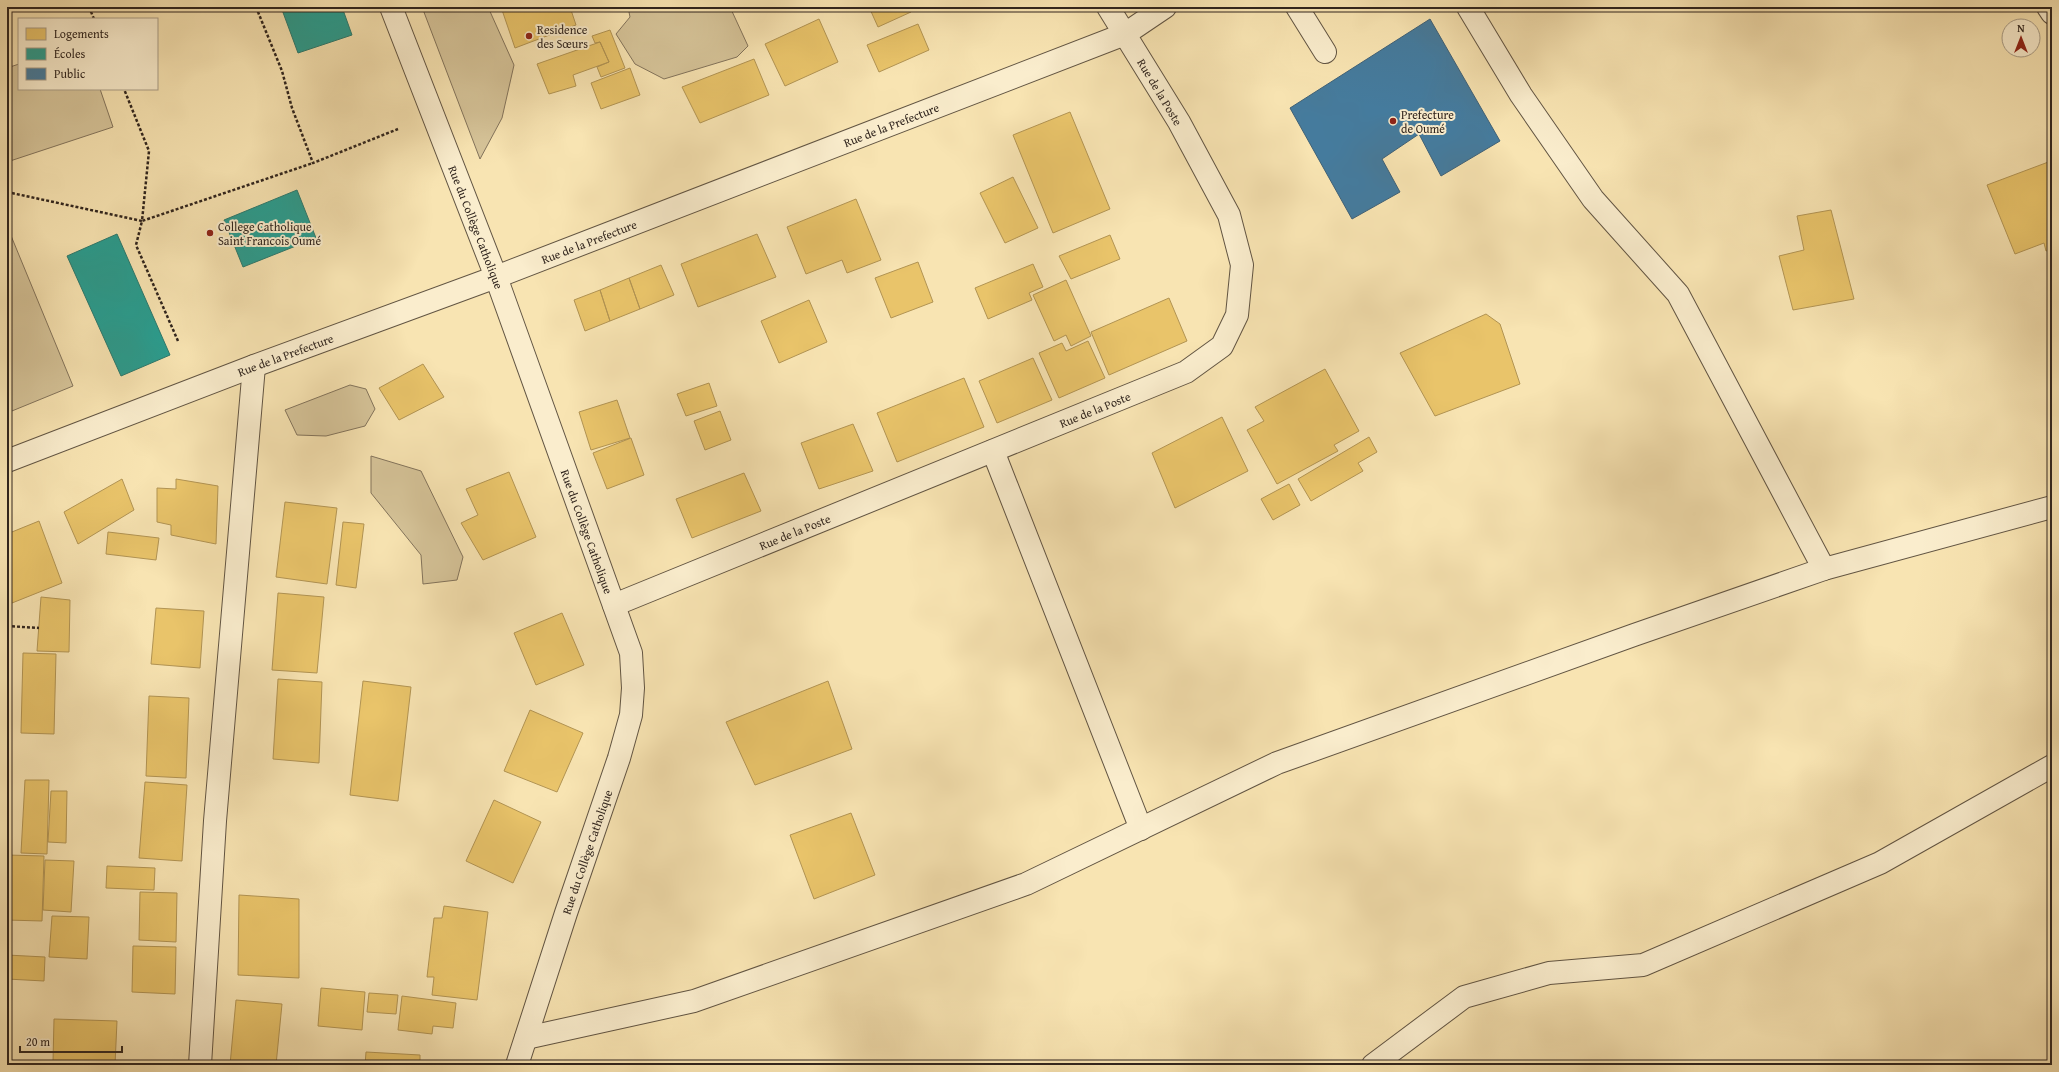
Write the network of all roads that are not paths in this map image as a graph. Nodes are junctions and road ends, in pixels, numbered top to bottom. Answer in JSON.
{"nodes":[{"id":1,"x":391,"y":7,"type":"edge"},
{"id":2,"x":1108,"y":7,"type":"edge"},
{"id":3,"x":1165,"y":7,"type":"edge"},
{"id":4,"x":1297,"y":7,"type":"edge"},
{"id":5,"x":1468,"y":7,"type":"edge"},
{"id":6,"x":2048,"y":7,"type":"edge"},
{"id":7,"x":2052,"y":13,"type":"edge"},
{"id":8,"x":1124,"y":34,"type":"junction"},
{"id":9,"x":1325,"y":52,"type":"dead end"},
{"id":10,"x":496,"y":277,"type":"junction"},
{"id":11,"x":254,"y":366,"type":"junction"},
{"id":12,"x":993,"y":451,"type":"junction"},
{"id":13,"x":7,"y":461,"type":"edge"},
{"id":14,"x":2052,"y":507,"type":"edge"},
{"id":15,"x":1824,"y":569,"type":"junction"},
{"id":16,"x":614,"y":605,"type":"junction"},
{"id":17,"x":2052,"y":766,"type":"edge"},
{"id":18,"x":1141,"y":829,"type":"junction"},
{"id":19,"x":526,"y":1038,"type":"junction"},
{"id":20,"x":200,"y":1065,"type":"edge"},
{"id":21,"x":517,"y":1065,"type":"edge"},
{"id":22,"x":1373,"y":1065,"type":"edge"}],
"edges":[{"from":1,"to":10,"type":"street","name":"Rue du Collège Catholique"},
{"from":2,"to":8,"type":"street","name":"Rue de la Poste"},
{"from":3,"to":8,"type":"street","name":"Rue de la Prefecture"},
{"from":4,"to":9,"type":"street"},
{"from":5,"to":15,"type":"street"},
{"from":6,"to":7,"type":"street"},
{"from":8,"to":10,"type":"street","name":"Rue de la Prefecture"},
{"from":8,"to":12,"type":"street","name":"Rue de la Poste"},
{"from":10,"to":11,"type":"street","name":"Rue de la Prefecture"},
{"from":10,"to":16,"type":"street","name":"Rue du Collège Catholique"},
{"from":11,"to":13,"type":"street","name":"Rue de la Prefecture"},
{"from":11,"to":20,"type":"street"},
{"from":12,"to":16,"type":"street","name":"Rue de la Poste"},
{"from":12,"to":18,"type":"street"},
{"from":14,"to":15,"type":"street"},
{"from":15,"to":18,"type":"street"},
{"from":16,"to":19,"type":"street","name":"Rue du Collège Catholique"},
{"from":17,"to":22,"type":"street"},
{"from":18,"to":19,"type":"street"},
{"from":19,"to":21,"type":"street","name":"Rue du Collège Catholique"}]}
